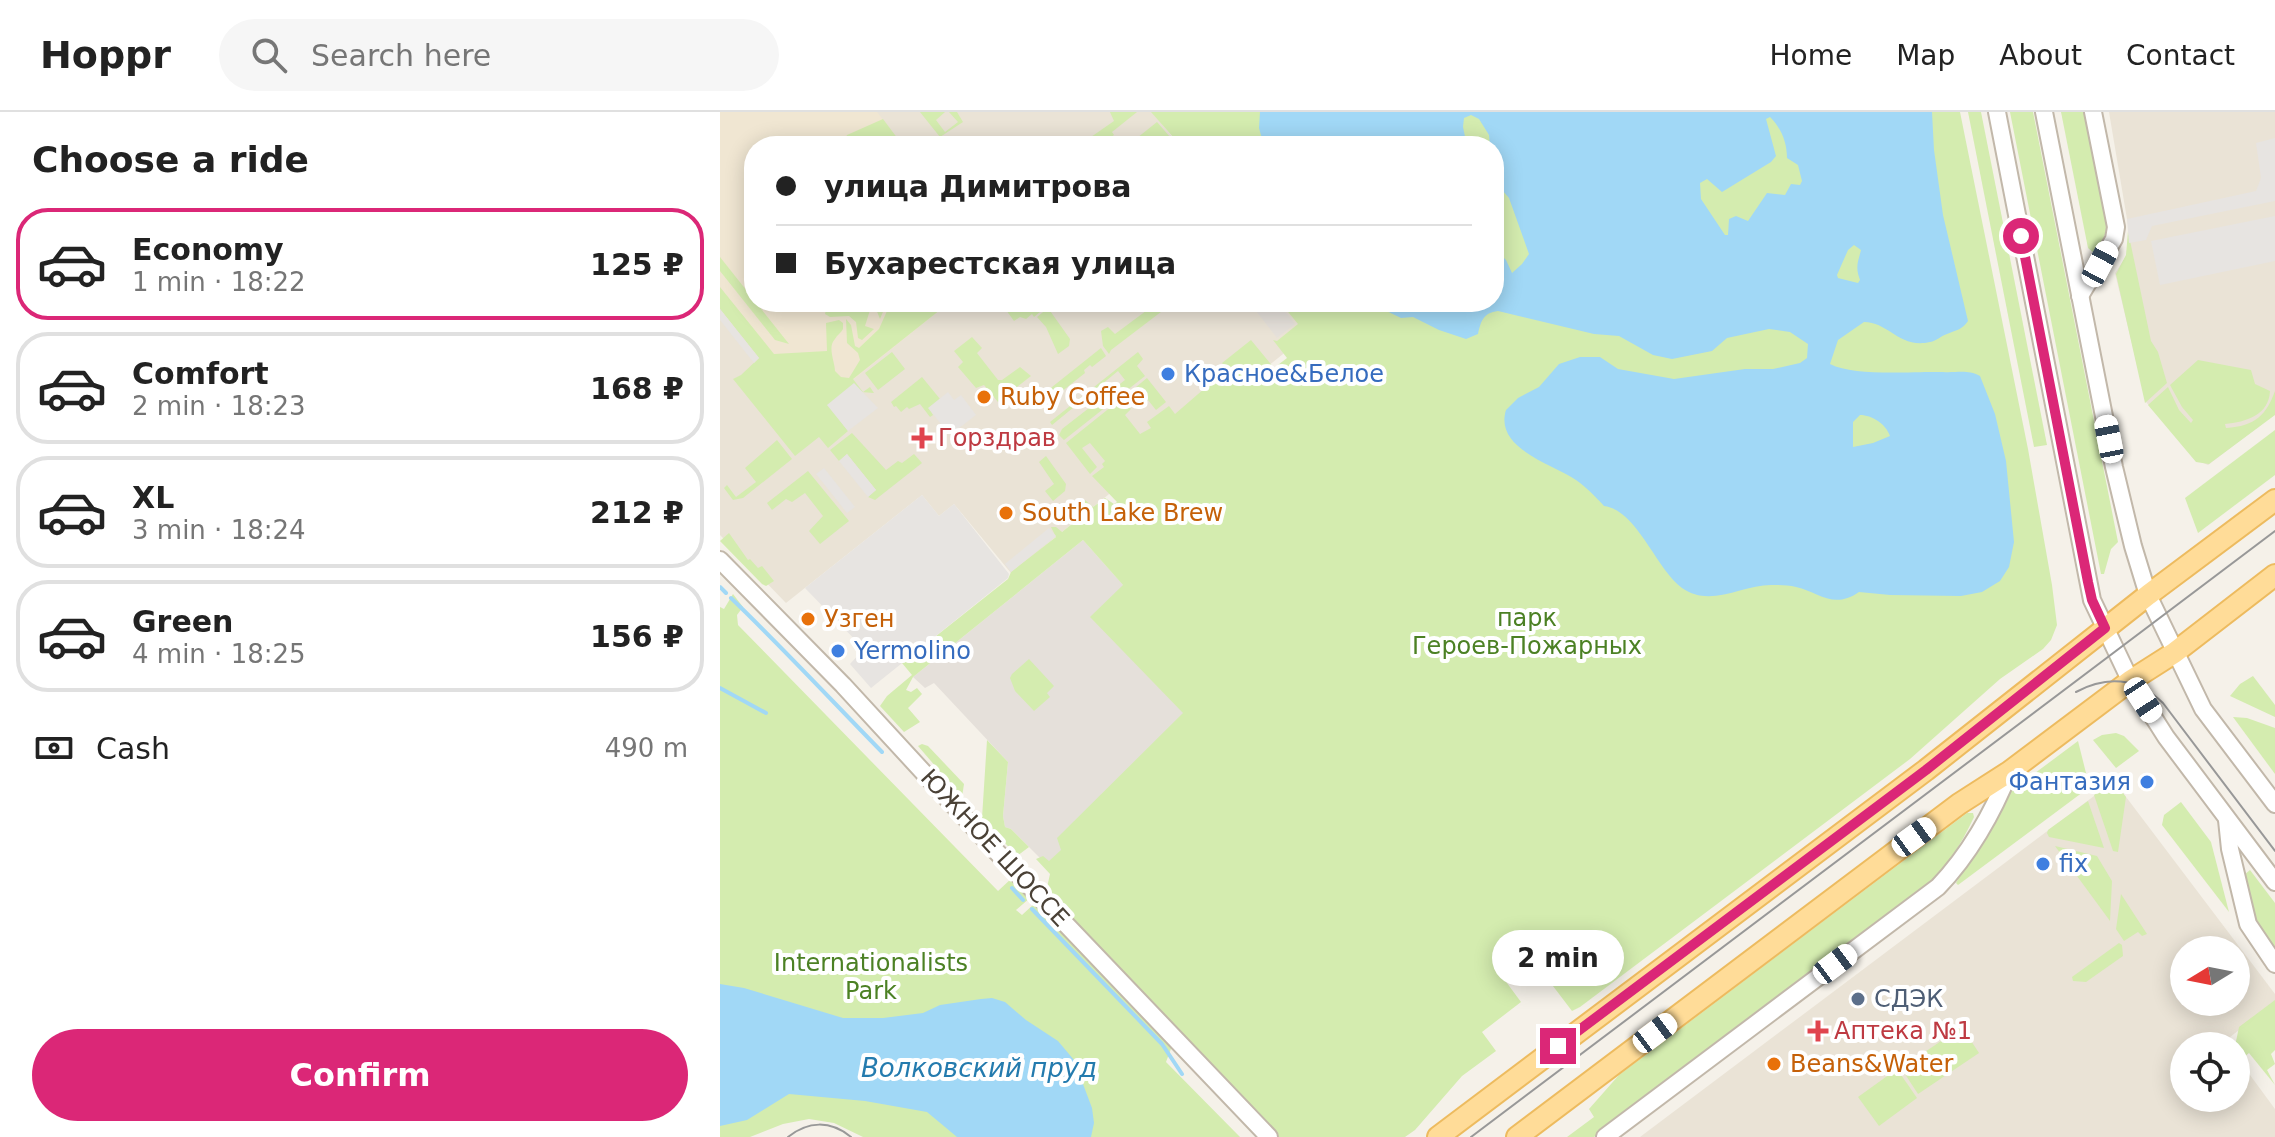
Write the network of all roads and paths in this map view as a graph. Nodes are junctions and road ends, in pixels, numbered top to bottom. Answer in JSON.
{"nodes":[{"id":1,"x":1997,"y":112,"type":"edge"},
{"id":2,"x":2044,"y":112,"type":"edge"},
{"id":3,"x":2093,"y":112,"type":"edge"},
{"id":4,"x":2080,"y":296,"type":"junction"},
{"id":5,"x":2275,"y":500,"type":"edge"},
{"id":6,"x":720,"y":560,"type":"edge"},
{"id":7,"x":2275,"y":575,"type":"edge"},
{"id":8,"x":2148,"y":595,"type":"junction"},
{"id":9,"x":2105,"y":628,"type":"junction"},
{"id":10,"x":2174,"y":653,"type":"junction"},
{"id":11,"x":2130,"y":681,"type":"junction"},
{"id":12,"x":2009,"y":772,"type":"junction"},
{"id":13,"x":2275,"y":804,"type":"edge"},
{"id":14,"x":2227,"y":818,"type":"junction"},
{"id":15,"x":2275,"y":882,"type":"edge"},
{"id":16,"x":2275,"y":964,"type":"edge"},
{"id":17,"x":1269,"y":1137,"type":"edge"},
{"id":18,"x":1438,"y":1137,"type":"edge"},
{"id":19,"x":1517,"y":1137,"type":"edge"},
{"id":20,"x":1605,"y":1137,"type":"edge"}],
"edges":[{"from":1,"to":9,"type":"street"},
{"from":2,"to":4,"type":"street"},
{"from":3,"to":4,"type":"street"},
{"from":4,"to":8,"type":"street"},
{"from":5,"to":8,"type":"main road"},
{"from":6,"to":17,"type":"street","name":"ЮЖНОЕ ШОССЕ"},
{"from":7,"to":10,"type":"main road"},
{"from":8,"to":9,"type":"main road"},
{"from":8,"to":10,"type":"street"},
{"from":9,"to":11,"type":"street"},
{"from":9,"to":18,"type":"main road"},
{"from":10,"to":11,"type":"main road"},
{"from":10,"to":13,"type":"street"},
{"from":11,"to":12,"type":"main road"},
{"from":11,"to":14,"type":"street"},
{"from":12,"to":19,"type":"main road"},
{"from":12,"to":20,"type":"street"},
{"from":14,"to":15,"type":"street"},
{"from":14,"to":16,"type":"street"}]}
